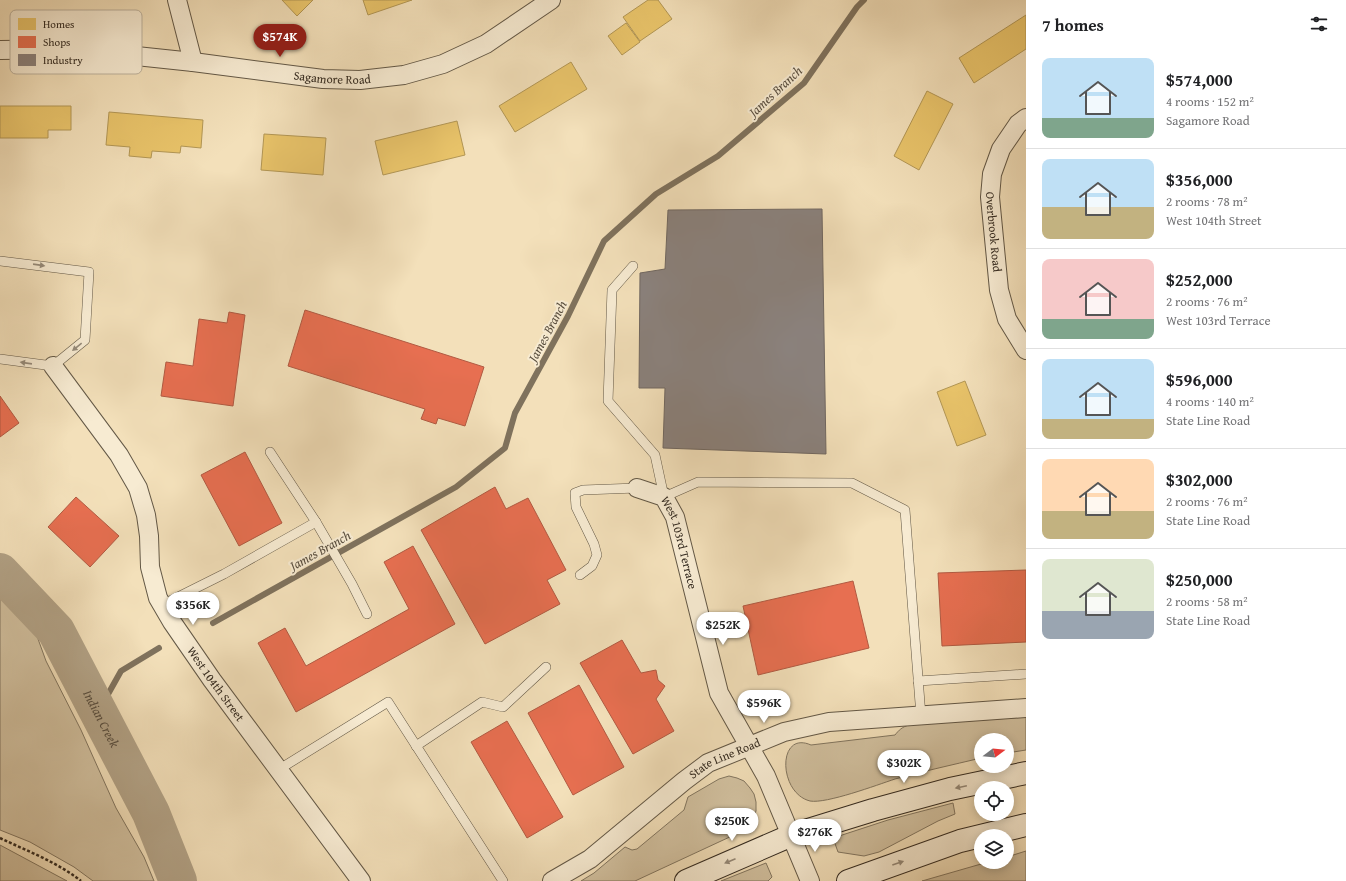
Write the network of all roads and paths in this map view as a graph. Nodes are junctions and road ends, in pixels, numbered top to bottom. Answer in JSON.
{"nodes":[{"id":1,"x":178,"y":0,"type":"edge"},
{"id":2,"x":551,"y":0,"type":"edge"},
{"id":3,"x":142,"y":57,"type":"edge"},
{"id":4,"x":194,"y":62,"type":"junction"},
{"id":5,"x":1026,"y":118,"type":"edge"},
{"id":6,"x":0,"y":261,"type":"edge"},
{"id":7,"x":634,"y":266,"type":"dead end"},
{"id":8,"x":1026,"y":350,"type":"edge"},
{"id":9,"x":0,"y":359,"type":"edge"},
{"id":10,"x":53,"y":366,"type":"junction"},
{"id":11,"x":270,"y":452,"type":"dead end"},
{"id":12,"x":637,"y":488,"type":"joint"},
{"id":13,"x":664,"y":497,"type":"junction"},
{"id":14,"x":316,"y":522,"type":"junction"},
{"id":15,"x":580,"y":575,"type":"dead end"},
{"id":16,"x":162,"y":605,"type":"junction"},
{"id":17,"x":367,"y":614,"type":"dead end"},
{"id":18,"x":546,"y":667,"type":"dead end"},
{"id":19,"x":1026,"y":674,"type":"edge"},
{"id":20,"x":918,"y":681,"type":"junction"},
{"id":21,"x":1026,"y":708,"type":"edge"},
{"id":22,"x":921,"y":716,"type":"junction"},
{"id":23,"x":416,"y":746,"type":"junction"},
{"id":24,"x":749,"y":746,"type":"junction"},
{"id":25,"x":278,"y":770,"type":"junction"},
{"id":26,"x":1026,"y":773,"type":"edge"},
{"id":27,"x":1026,"y":825,"type":"edge"},
{"id":28,"x":792,"y":835,"type":"junction"},
{"id":29,"x":0,"y":838,"type":"edge"},
{"id":30,"x":81,"y":881,"type":"edge"},
{"id":31,"x":361,"y":881,"type":"edge"},
{"id":32,"x":502,"y":881,"type":"edge"},
{"id":33,"x":552,"y":881,"type":"edge"},
{"id":34,"x":686,"y":881,"type":"edge"},
{"id":35,"x":810,"y":881,"type":"edge"},
{"id":36,"x":848,"y":881,"type":"edge"}],
"edges":[{"from":1,"to":4,"type":"street"},
{"from":2,"to":4,"type":"street","name":"Sagamore Road"},
{"from":3,"to":4,"type":"street","name":"Sagamore Road"},
{"from":5,"to":8,"type":"street","name":"Overbrook Road"},
{"from":6,"to":10,"type":"lane","one_way":true},
{"from":7,"to":13,"type":"lane"},
{"from":10,"to":9,"type":"lane","one_way":true},
{"from":10,"to":16,"type":"street","name":"West 104th Street"},
{"from":11,"to":14,"type":"lane"},
{"from":12,"to":13,"type":"street","name":"West 103rd Terrace"},
{"from":12,"to":15,"type":"lane"},
{"from":13,"to":20,"type":"lane"},
{"from":13,"to":24,"type":"street","name":"West 103rd Terrace"},
{"from":14,"to":16,"type":"lane"},
{"from":14,"to":17,"type":"lane"},
{"from":16,"to":25,"type":"street","name":"West 104th Street"},
{"from":18,"to":23,"type":"lane"},
{"from":19,"to":20,"type":"lane"},
{"from":20,"to":22,"type":"lane"},
{"from":21,"to":22,"type":"street","name":"State Line Road"},
{"from":22,"to":24,"type":"street","name":"State Line Road"},
{"from":23,"to":25,"type":"lane"},
{"from":23,"to":32,"type":"lane"},
{"from":24,"to":28,"type":"street","name":"West 103rd Terrace"},
{"from":24,"to":33,"type":"street","name":"State Line Road"},
{"from":25,"to":31,"type":"street","name":"West 104th Street"},
{"from":26,"to":28,"type":"main road","one_way":true},
{"from":36,"to":27,"type":"main road","one_way":true},
{"from":28,"to":34,"type":"main road","one_way":true},
{"from":28,"to":35,"type":"street","name":"West 103rd Terrace"},
{"from":29,"to":30,"type":"path"}]}
